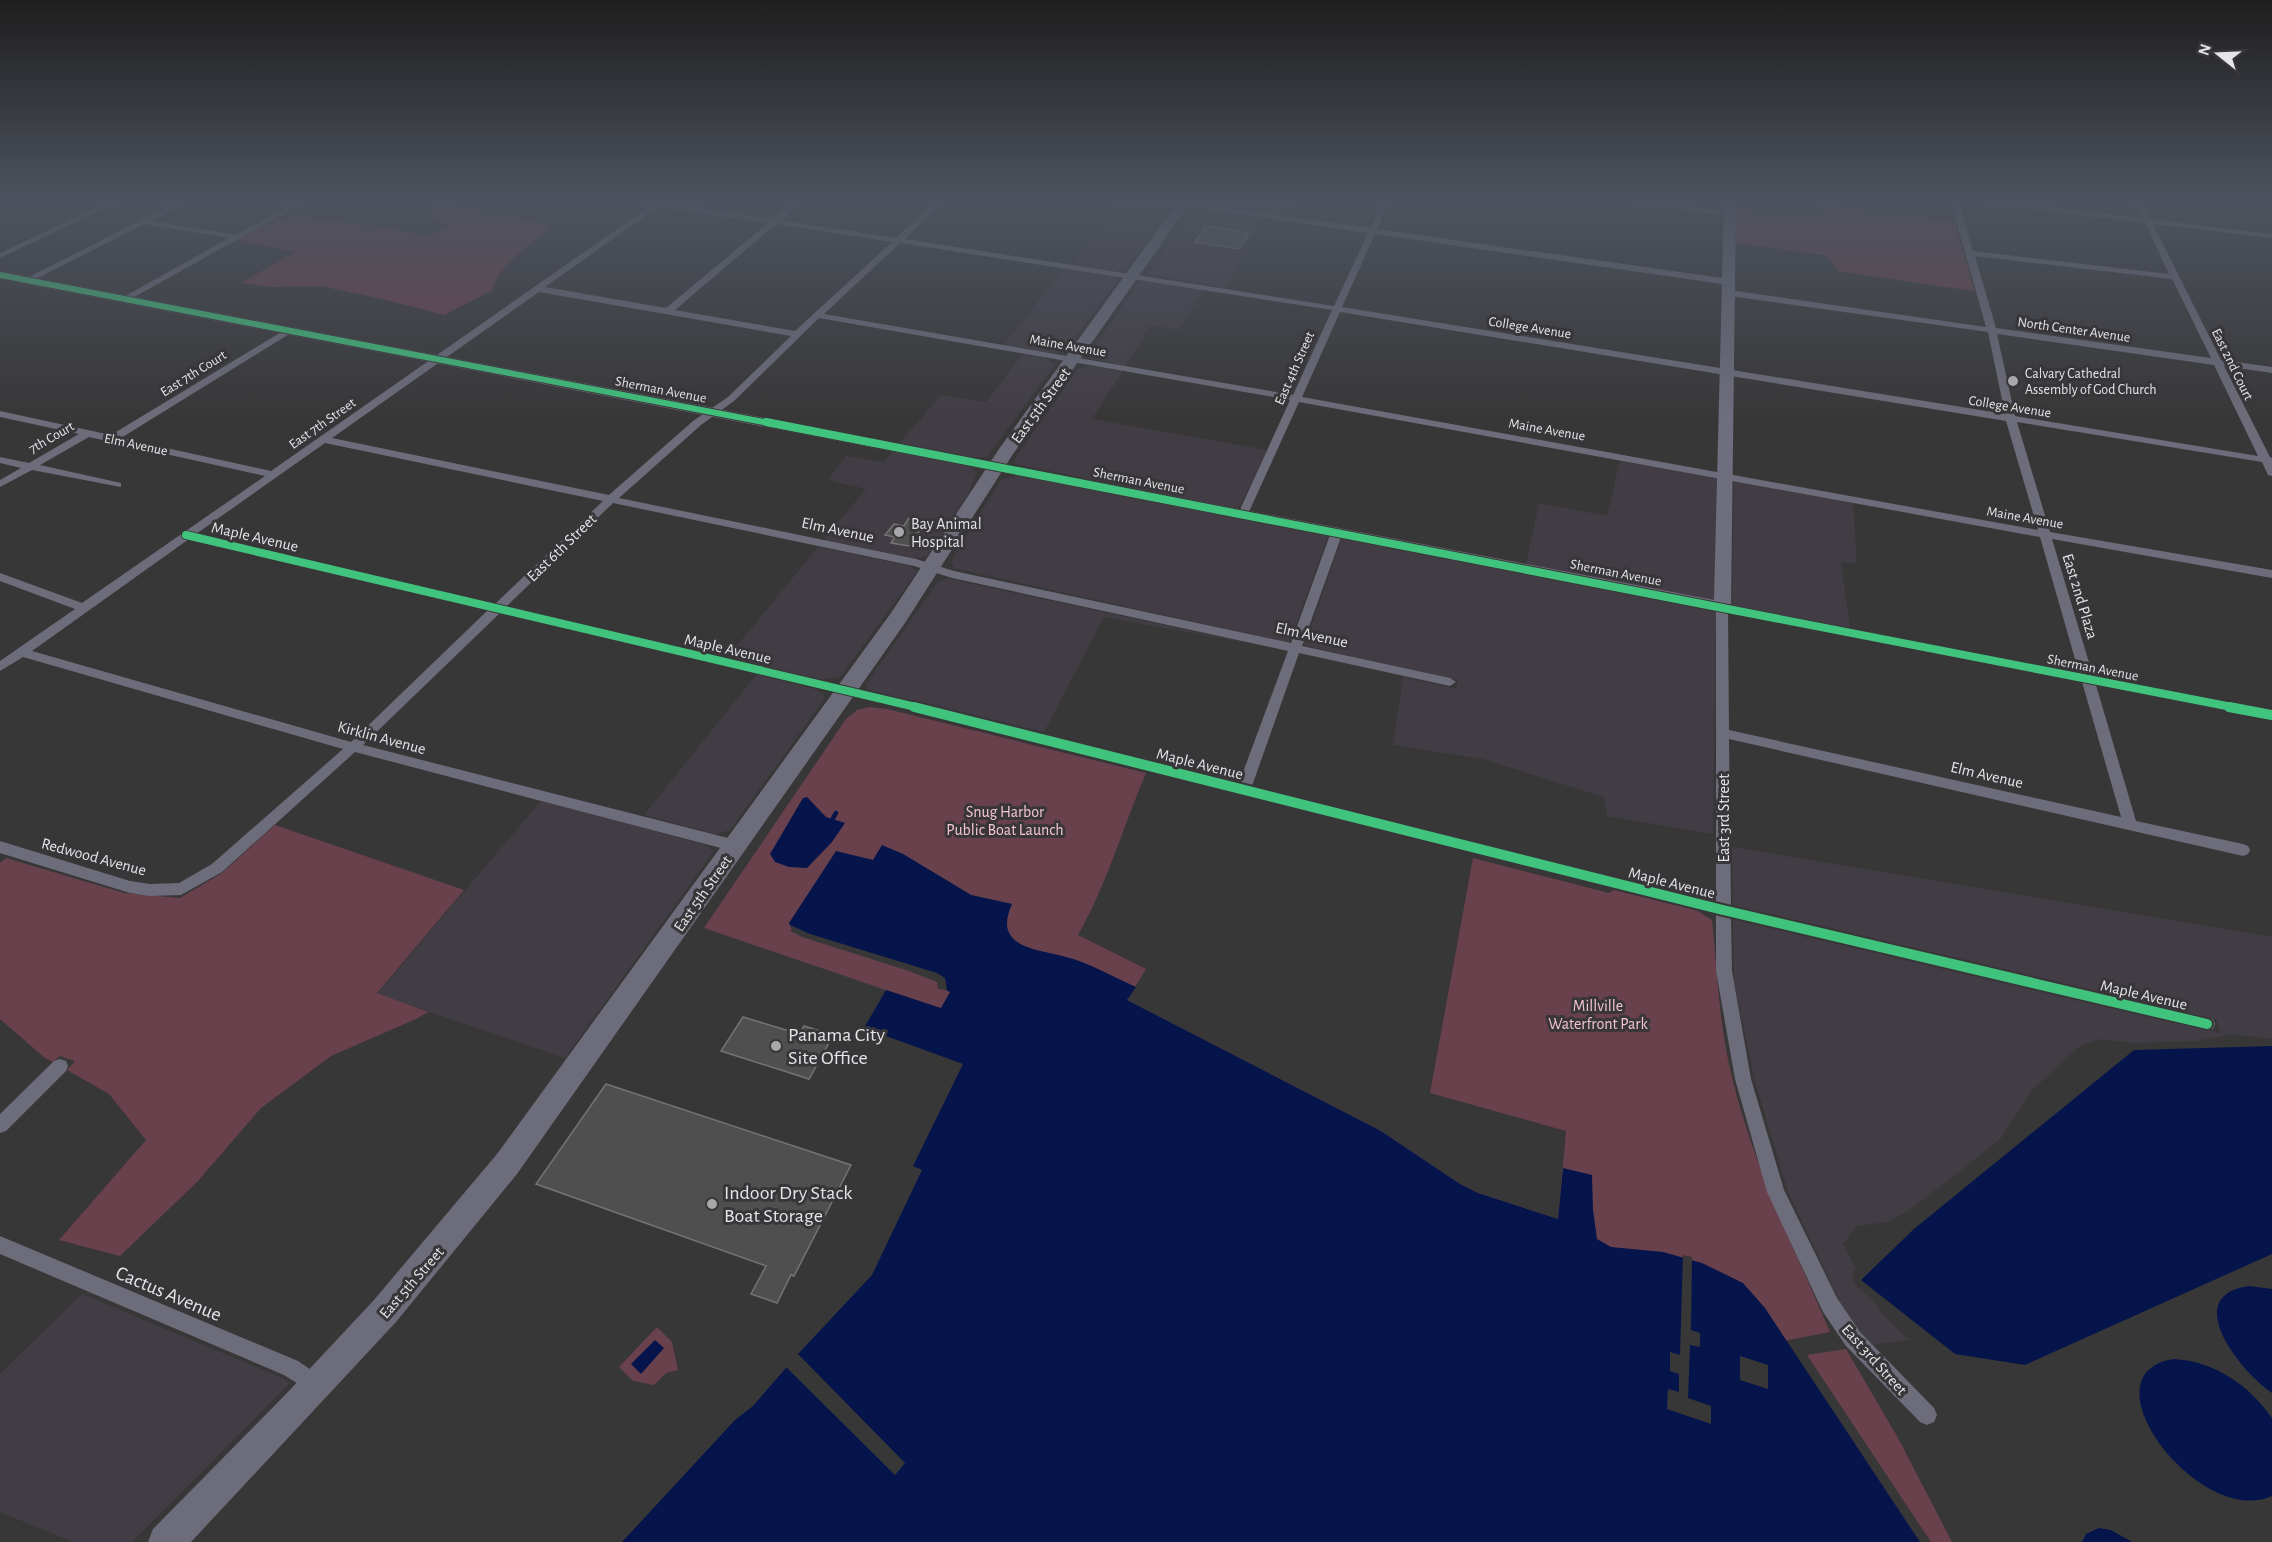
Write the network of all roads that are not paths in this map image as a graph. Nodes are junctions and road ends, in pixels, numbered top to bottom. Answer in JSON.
{"nodes":[{"id":1,"x":39,"y":274,"type":"edge"},
{"id":2,"x":169,"y":274,"type":"edge"},
{"id":3,"x":559,"y":274,"type":"edge"},
{"id":4,"x":712,"y":274,"type":"edge"},
{"id":5,"x":861,"y":274,"type":"edge"},
{"id":6,"x":1119,"y":274,"type":"edge"},
{"id":7,"x":1353,"y":274,"type":"edge"},
{"id":8,"x":1648,"y":274,"type":"edge"},
{"id":9,"x":1729,"y":274,"type":"edge"},
{"id":10,"x":1974,"y":274,"type":"edge"},
{"id":11,"x":2149,"y":274,"type":"edge"},
{"id":12,"x":2174,"y":274,"type":"edge"},
{"id":13,"x":0,"y":275,"type":"edge"},
{"id":14,"x":1132,"y":276,"type":"junction"},
{"id":15,"x":2175,"y":277,"type":"junction"},
{"id":16,"x":27,"y":280,"type":"junction"},
{"id":17,"x":1729,"y":287,"type":"junction"},
{"id":18,"x":538,"y":289,"type":"junction"},
{"id":19,"x":124,"y":299,"type":"junction"},
{"id":20,"x":1336,"y":309,"type":"junction"},
{"id":21,"x":667,"y":312,"type":"junction"},
{"id":22,"x":817,"y":315,"type":"junction"},
{"id":23,"x":288,"y":331,"type":"junction"},
{"id":24,"x":1992,"y":331,"type":"junction"},
{"id":25,"x":797,"y":334,"type":"junction"},
{"id":26,"x":436,"y":359,"type":"junction"},
{"id":27,"x":1072,"y":360,"type":"junction"},
{"id":28,"x":2217,"y":363,"type":"junction"},
{"id":29,"x":2272,"y":370,"type":"edge"},
{"id":30,"x":1727,"y":374,"type":"junction"},
{"id":31,"x":1297,"y":399,"type":"junction"},
{"id":32,"x":713,"y":412,"type":"junction"},
{"id":33,"x":0,"y":414,"type":"edge"},
{"id":34,"x":2011,"y":420,"type":"junction"},
{"id":35,"x":87,"y":434,"type":"junction"},
{"id":36,"x":112,"y":439,"type":"junction"},
{"id":37,"x":323,"y":439,"type":"junction"},
{"id":38,"x":0,"y":460,"type":"edge"},
{"id":39,"x":2269,"y":460,"type":"edge"},
{"id":40,"x":32,"y":465,"type":"junction"},
{"id":41,"x":996,"y":467,"type":"junction"},
{"id":42,"x":2272,"y":473,"type":"edge"},
{"id":43,"x":272,"y":474,"type":"junction"},
{"id":44,"x":1725,"y":475,"type":"junction"},
{"id":45,"x":0,"y":484,"type":"edge"},
{"id":46,"x":117,"y":485,"type":"dead end"},
{"id":47,"x":610,"y":500,"type":"junction"},
{"id":48,"x":1243,"y":514,"type":"junction"},
{"id":49,"x":1337,"y":532,"type":"junction"},
{"id":50,"x":2044,"y":534,"type":"junction"},
{"id":51,"x":186,"y":535,"type":"junction"},
{"id":52,"x":933,"y":568,"type":"junction"},
{"id":53,"x":2272,"y":574,"type":"edge"},
{"id":54,"x":0,"y":577,"type":"edge"},
{"id":55,"x":1722,"y":607,"type":"junction"},
{"id":56,"x":84,"y":608,"type":"junction"},
{"id":57,"x":498,"y":609,"type":"junction"},
{"id":58,"x":1295,"y":649,"type":"junction"},
{"id":59,"x":22,"y":652,"type":"junction"},
{"id":60,"x":2,"y":664,"type":"edge"},
{"id":61,"x":2089,"y":680,"type":"junction"},
{"id":62,"x":1450,"y":682,"type":"dead end"},
{"id":63,"x":846,"y":691,"type":"junction"},
{"id":64,"x":2272,"y":715,"type":"edge"},
{"id":65,"x":1723,"y":733,"type":"junction"},
{"id":66,"x":353,"y":747,"type":"junction"},
{"id":67,"x":1244,"y":789,"type":"junction"},
{"id":68,"x":2131,"y":826,"type":"junction"},
{"id":69,"x":736,"y":846,"type":"junction"},
{"id":70,"x":2243,"y":850,"type":"dead end"},
{"id":71,"x":2,"y":851,"type":"edge"},
{"id":72,"x":181,"y":889,"type":"joint"},
{"id":73,"x":1723,"y":910,"type":"junction"},
{"id":74,"x":2207,"y":1024,"type":"dead end"},
{"id":75,"x":60,"y":1066,"type":"dead end"},
{"id":76,"x":0,"y":1125,"type":"edge"},
{"id":77,"x":0,"y":1245,"type":"edge"},
{"id":78,"x":318,"y":1386,"type":"junction"},
{"id":79,"x":1927,"y":1414,"type":"dead end"},
{"id":80,"x":166,"y":1542,"type":"edge"}],
"edges":[{"from":1,"to":16,"type":"street"},
{"from":2,"to":19,"type":"street"},
{"from":3,"to":18,"type":"street","name":"East 7th Street"},
{"from":4,"to":21,"type":"street"},
{"from":5,"to":22,"type":"street","name":"East 6th Street"},
{"from":6,"to":14,"type":"street","name":"College Avenue"},
{"from":7,"to":20,"type":"street","name":"East 4th Street"},
{"from":8,"to":17,"type":"street","name":"North Center Avenue"},
{"from":9,"to":17,"type":"street","name":"East 3rd Street"},
{"from":10,"to":24,"type":"street","name":"East 2nd Plaza"},
{"from":11,"to":15,"type":"street"},
{"from":12,"to":15,"type":"street","name":"East 2nd Court"},
{"from":13,"to":16,"type":"street","name":"Sherman Avenue"},
{"from":14,"to":20,"type":"street","name":"College Avenue"},
{"from":14,"to":27,"type":"main road","name":"East 5th Street"},
{"from":15,"to":28,"type":"street","name":"East 2nd Court"},
{"from":16,"to":19,"type":"street","name":"Sherman Avenue"},
{"from":17,"to":24,"type":"street","name":"North Center Avenue"},
{"from":17,"to":30,"type":"street","name":"East 3rd Street"},
{"from":18,"to":21,"type":"street"},
{"from":18,"to":26,"type":"street","name":"East 7th Street"},
{"from":19,"to":23,"type":"street","name":"Sherman Avenue"},
{"from":20,"to":30,"type":"street","name":"College Avenue"},
{"from":20,"to":31,"type":"street","name":"East 4th Street"},
{"from":21,"to":25,"type":"street"},
{"from":22,"to":25,"type":"street","name":"East 6th Street"},
{"from":22,"to":27,"type":"street","name":"Maine Avenue"},
{"from":23,"to":26,"type":"street","name":"Sherman Avenue"},
{"from":23,"to":36,"type":"street","name":"East 7th Court"},
{"from":24,"to":28,"type":"street","name":"North Center Avenue"},
{"from":24,"to":34,"type":"street","name":"East 2nd Plaza"},
{"from":25,"to":32,"type":"street","name":"East 6th Street"},
{"from":26,"to":32,"type":"street","name":"Sherman Avenue"},
{"from":26,"to":37,"type":"street","name":"East 7th Street"},
{"from":27,"to":31,"type":"street","name":"Maine Avenue"},
{"from":27,"to":41,"type":"main road","name":"East 5th Street"},
{"from":28,"to":29,"type":"street","name":"North Center Avenue"},
{"from":28,"to":39,"type":"street","name":"East 2nd Court"},
{"from":30,"to":34,"type":"street","name":"College Avenue"},
{"from":30,"to":44,"type":"street","name":"East 3rd Street"},
{"from":31,"to":44,"type":"street","name":"Maine Avenue"},
{"from":31,"to":48,"type":"street","name":"East 4th Street"},
{"from":32,"to":41,"type":"street","name":"Sherman Avenue"},
{"from":32,"to":47,"type":"street","name":"East 6th Street"},
{"from":33,"to":35,"type":"street","name":"Elm Avenue"},
{"from":34,"to":39,"type":"street","name":"College Avenue"},
{"from":34,"to":50,"type":"street","name":"East 2nd Plaza"},
{"from":35,"to":36,"type":"street","name":"Elm Avenue"},
{"from":35,"to":40,"type":"street","name":"7th Court"},
{"from":36,"to":43,"type":"street","name":"Elm Avenue"},
{"from":37,"to":43,"type":"street","name":"East 7th Street"},
{"from":37,"to":47,"type":"street","name":"Elm Avenue"},
{"from":38,"to":40,"type":"street"},
{"from":39,"to":42,"type":"street","name":"East 2nd Court"},
{"from":40,"to":45,"type":"street","name":"7th Court"},
{"from":40,"to":46,"type":"street"},
{"from":41,"to":48,"type":"street","name":"Sherman Avenue"},
{"from":41,"to":52,"type":"main road","name":"East 5th Street"},
{"from":43,"to":51,"type":"street","name":"East 7th Street"},
{"from":44,"to":50,"type":"street","name":"Maine Avenue"},
{"from":44,"to":55,"type":"street","name":"East 3rd Street"},
{"from":47,"to":52,"type":"street","name":"Elm Avenue"},
{"from":47,"to":57,"type":"street","name":"East 6th Street"},
{"from":48,"to":49,"type":"street","name":"Sherman Avenue"},
{"from":49,"to":55,"type":"street","name":"Sherman Avenue"},
{"from":49,"to":58,"type":"street"},
{"from":50,"to":53,"type":"street","name":"Maine Avenue"},
{"from":50,"to":61,"type":"street","name":"East 2nd Plaza"},
{"from":51,"to":56,"type":"street","name":"East 7th Street"},
{"from":51,"to":57,"type":"street","name":"Maple Avenue"},
{"from":52,"to":58,"type":"street","name":"Elm Avenue"},
{"from":52,"to":63,"type":"main road","name":"East 5th Street"},
{"from":54,"to":56,"type":"street"},
{"from":55,"to":61,"type":"street","name":"Sherman Avenue"},
{"from":55,"to":65,"type":"street","name":"East 3rd Street"},
{"from":56,"to":59,"type":"street","name":"East 7th Street"},
{"from":57,"to":63,"type":"street","name":"Maple Avenue"},
{"from":57,"to":66,"type":"street","name":"East 6th Street"},
{"from":58,"to":62,"type":"street","name":"Elm Avenue"},
{"from":58,"to":67,"type":"street"},
{"from":59,"to":60,"type":"street","name":"East 7th Street"},
{"from":59,"to":66,"type":"street","name":"Kirklin Avenue"},
{"from":61,"to":64,"type":"street","name":"Sherman Avenue"},
{"from":61,"to":68,"type":"street","name":"East 2nd Plaza"},
{"from":63,"to":67,"type":"street","name":"Maple Avenue"},
{"from":63,"to":69,"type":"main road","name":"East 5th Street"},
{"from":65,"to":68,"type":"street","name":"Elm Avenue"},
{"from":65,"to":73,"type":"street","name":"East 3rd Street"},
{"from":66,"to":69,"type":"street","name":"Kirklin Avenue"},
{"from":66,"to":72,"type":"street","name":"East 6th Street"},
{"from":67,"to":73,"type":"street","name":"Maple Avenue"},
{"from":68,"to":70,"type":"street","name":"Elm Avenue"},
{"from":69,"to":78,"type":"main road","name":"East 5th Street"},
{"from":71,"to":72,"type":"street","name":"Redwood Avenue"},
{"from":73,"to":74,"type":"street","name":"Maple Avenue"},
{"from":73,"to":79,"type":"street","name":"East 3rd Street"},
{"from":75,"to":76,"type":"street"},
{"from":77,"to":78,"type":"street","name":"Cactus Avenue"},
{"from":78,"to":80,"type":"main road","name":"East 5th Street"}]}
